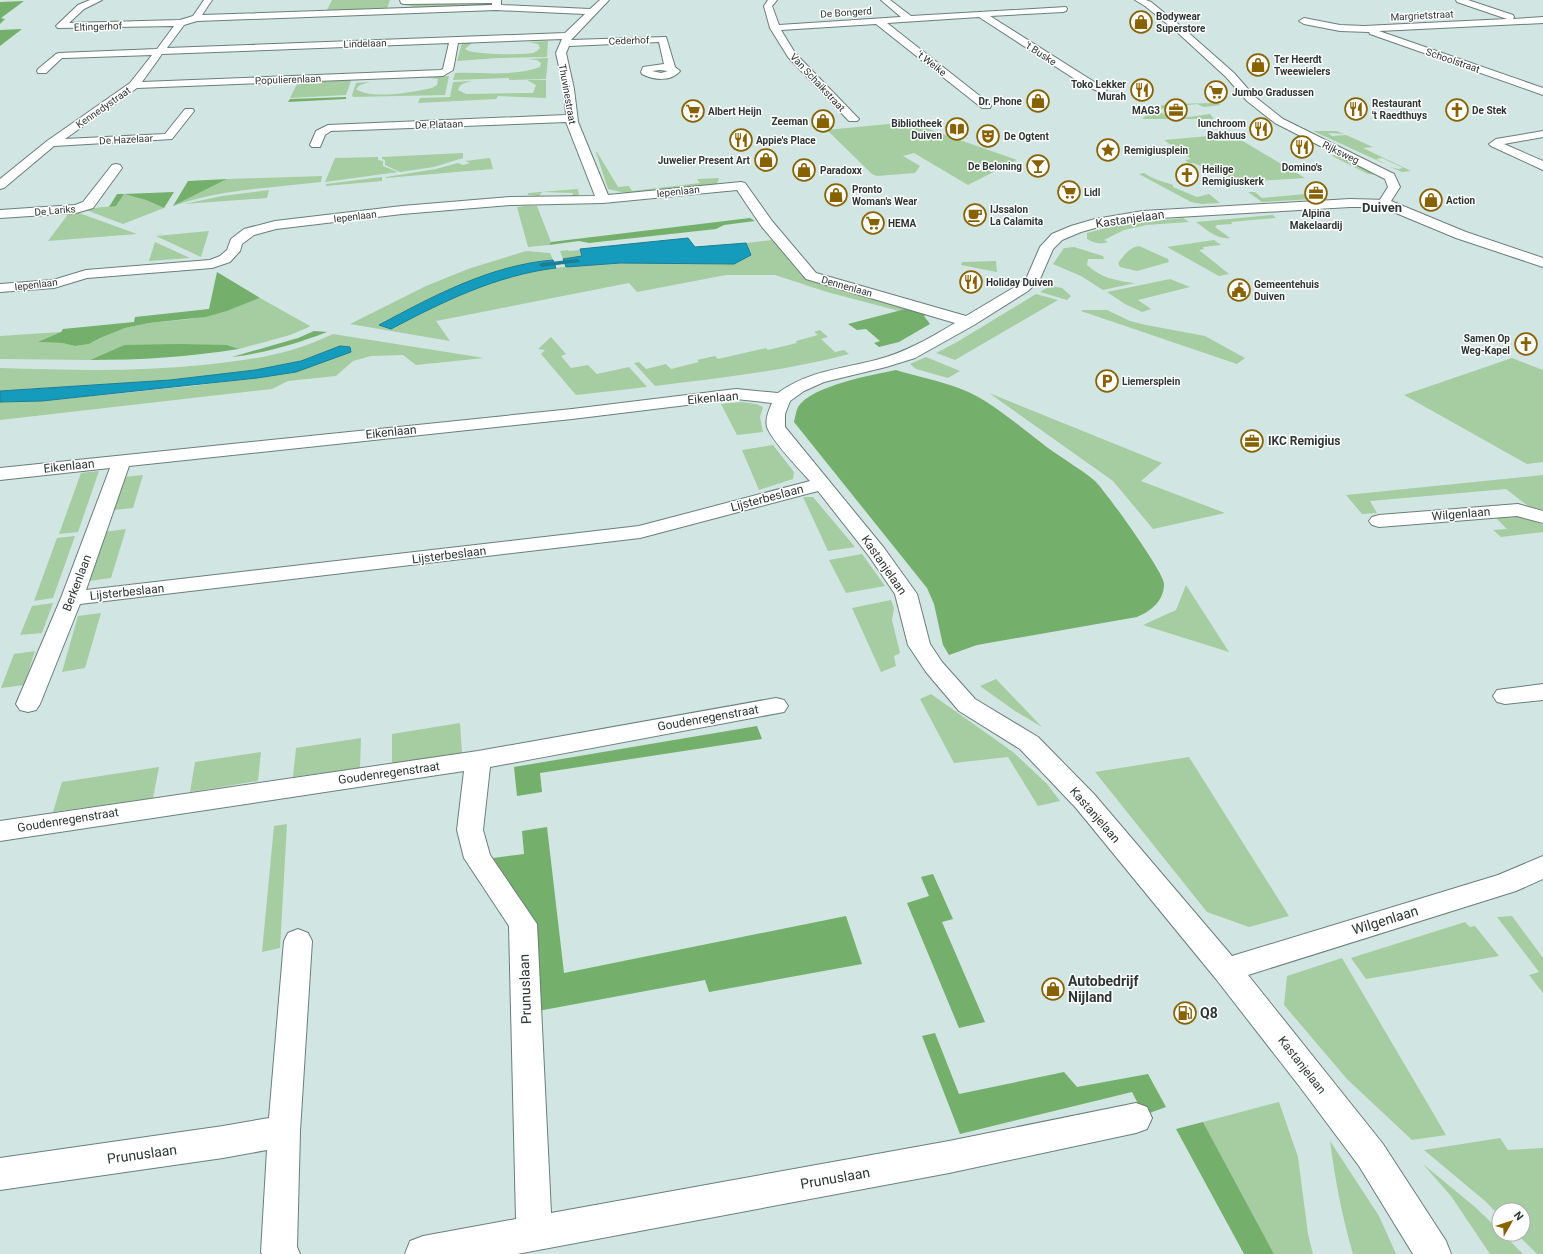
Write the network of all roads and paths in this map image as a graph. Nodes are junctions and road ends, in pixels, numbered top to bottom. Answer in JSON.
{"nodes":[{"id":1,"x":98,"y":0,"type":"edge"},
{"id":2,"x":208,"y":0,"type":"edge"},
{"id":3,"x":404,"y":0,"type":"edge"},
{"id":4,"x":605,"y":0,"type":"edge"},
{"id":5,"x":773,"y":0,"type":"edge"},
{"id":6,"x":885,"y":0,"type":"edge"},
{"id":7,"x":1139,"y":0,"type":"edge"},
{"id":8,"x":1460,"y":0,"type":"edge"},
{"id":9,"x":497,"y":2,"type":"edge"},
{"id":10,"x":310,"y":4,"type":"dead end"},
{"id":11,"x":951,"y":8,"type":"dead end"},
{"id":12,"x":1063,"y":9,"type":"dead end"},
{"id":13,"x":398,"y":11,"type":"junction"},
{"id":14,"x":592,"y":12,"type":"junction"},
{"id":15,"x":980,"y":14,"type":"junction"},
{"id":16,"x":961,"y":15,"type":"junction"},
{"id":17,"x":303,"y":17,"type":"junction"},
{"id":18,"x":196,"y":18,"type":"junction"},
{"id":19,"x":909,"y":19,"type":"junction"},
{"id":20,"x":878,"y":20,"type":"junction"},
{"id":21,"x":1543,"y":20,"type":"edge"},
{"id":22,"x":1304,"y":21,"type":"dead end"},
{"id":23,"x":1522,"y":21,"type":"junction"},
{"id":24,"x":181,"y":23,"type":"junction"},
{"id":25,"x":92,"y":28,"type":"dead end"},
{"id":26,"x":775,"y":28,"type":"junction"},
{"id":27,"x":1364,"y":29,"type":"junction"},
{"id":28,"x":1543,"y":29,"type":"edge"},
{"id":29,"x":82,"y":37,"type":"dead end"},
{"id":30,"x":566,"y":39,"type":"junction"},
{"id":31,"x":454,"y":40,"type":"junction"},
{"id":32,"x":73,"y":46,"type":"dead end"},
{"id":33,"x":162,"y":51,"type":"junction"},
{"id":34,"x":64,"y":55,"type":"junction"},
{"id":35,"x":670,"y":68,"type":"dead end"},
{"id":36,"x":42,"y":72,"type":"dead end"},
{"id":37,"x":134,"y":85,"type":"junction"},
{"id":38,"x":1102,"y":90,"type":"dead end"},
{"id":39,"x":1543,"y":92,"type":"edge"},
{"id":40,"x":986,"y":106,"type":"dead end"},
{"id":41,"x":189,"y":111,"type":"dead end"},
{"id":42,"x":572,"y":118,"type":"junction"},
{"id":43,"x":853,"y":119,"type":"dead end"},
{"id":44,"x":1543,"y":134,"type":"edge"},
{"id":45,"x":51,"y":143,"type":"junction"},
{"id":46,"x":316,"y":145,"type":"dead end"},
{"id":47,"x":1543,"y":166,"type":"edge"},
{"id":48,"x":116,"y":168,"type":"dead end"},
{"id":49,"x":0,"y":185,"type":"edge"},
{"id":50,"x":741,"y":186,"type":"joint"},
{"id":51,"x":604,"y":199,"type":"junction"},
{"id":52,"x":1384,"y":203,"type":"junction"},
{"id":53,"x":0,"y":214,"type":"edge"},
{"id":54,"x":1543,"y":263,"type":"edge"},
{"id":55,"x":0,"y":288,"type":"edge"},
{"id":56,"x":969,"y":322,"type":"junction"},
{"id":57,"x":782,"y":399,"type":"junction"},
{"id":58,"x":122,"y":460,"type":"junction"},
{"id":59,"x":0,"y":474,"type":"edge"},
{"id":60,"x":822,"y":484,"type":"junction"},
{"id":61,"x":1543,"y":517,"type":"edge"},
{"id":62,"x":1379,"y":521,"type":"dead end"},
{"id":63,"x":72,"y":598,"type":"junction"},
{"id":64,"x":1543,"y":692,"type":"edge"},
{"id":65,"x":1505,"y":696,"type":"dead end"},
{"id":66,"x":28,"y":704,"type":"dead end"},
{"id":67,"x":776,"y":706,"type":"dead end"},
{"id":68,"x":478,"y":760,"type":"junction"},
{"id":69,"x":0,"y":831,"type":"edge"},
{"id":70,"x":1543,"y":867,"type":"edge"},
{"id":71,"x":298,"y":941,"type":"dead end"},
{"id":72,"x":1226,"y":970,"type":"junction"},
{"id":73,"x":1136,"y":1118,"type":"dead end"},
{"id":74,"x":284,"y":1131,"type":"junction"},
{"id":75,"x":0,"y":1174,"type":"edge"},
{"id":76,"x":534,"y":1233,"type":"junction"},
{"id":77,"x":282,"y":1254,"type":"edge"},
{"id":78,"x":423,"y":1254,"type":"edge"},
{"id":79,"x":1433,"y":1254,"type":"edge"}],
"edges":[{"from":1,"to":24,"type":"street","name":"Eltingerhof"},
{"from":2,"to":18,"type":"street"},
{"from":3,"to":9,"type":"street"},
{"from":3,"to":13,"type":"street"},
{"from":4,"to":14,"type":"street"},
{"from":5,"to":26,"type":"street","name":"Van Schaikstraat"},
{"from":6,"to":19,"type":"street"},
{"from":7,"to":52,"type":"street","name":"Rijksweg"},
{"from":8,"to":23,"type":"street"},
{"from":9,"to":13,"type":"street"},
{"from":9,"to":14,"type":"street"},
{"from":10,"to":17,"type":"street"},
{"from":11,"to":16,"type":"street"},
{"from":12,"to":15,"type":"street","name":"De Bongerd"},
{"from":13,"to":17,"type":"street"},
{"from":14,"to":30,"type":"street"},
{"from":15,"to":16,"type":"street","name":"De Bongerd"},
{"from":15,"to":38,"type":"street","name":"'t Buske"},
{"from":16,"to":19,"type":"street","name":"De Bongerd"},
{"from":17,"to":18,"type":"street"},
{"from":18,"to":24,"type":"street"},
{"from":19,"to":20,"type":"street","name":"De Bongerd"},
{"from":20,"to":26,"type":"street","name":"De Bongerd"},
{"from":20,"to":40,"type":"street","name":"'t Weike"},
{"from":21,"to":23,"type":"street","name":"Margrietstraat"},
{"from":22,"to":27,"type":"street","name":"Margrietstraat"},
{"from":23,"to":27,"type":"street","name":"Margrietstraat"},
{"from":23,"to":28,"type":"street"},
{"from":24,"to":33,"type":"street","name":"Kennedystraat"},
{"from":25,"to":29,"type":"street","name":"Eltingerhof"},
{"from":26,"to":43,"type":"street","name":"Van Schaikstraat"},
{"from":27,"to":39,"type":"street","name":"Schoolstraat"},
{"from":30,"to":31,"type":"street","name":"Lindelaan"},
{"from":30,"to":35,"type":"street","name":"Cederhof"},
{"from":30,"to":42,"type":"street","name":"Thuvinestraat"},
{"from":31,"to":33,"type":"street","name":"Lindelaan"},
{"from":31,"to":37,"type":"street","name":"Populierenlaan"},
{"from":32,"to":34,"type":"street","name":"Eltingerhof"},
{"from":33,"to":34,"type":"street"},
{"from":33,"to":37,"type":"street","name":"Kennedystraat"},
{"from":34,"to":36,"type":"street","name":"Eltingerhof"},
{"from":37,"to":45,"type":"street","name":"Kennedystraat"},
{"from":41,"to":45,"type":"street","name":"De Hazelaar"},
{"from":42,"to":46,"type":"street","name":"De Plataan"},
{"from":42,"to":51,"type":"street","name":"Thuvinestraat"},
{"from":44,"to":47,"type":"street"},
{"from":45,"to":49,"type":"street","name":"Kennedystraat"},
{"from":48,"to":53,"type":"street","name":"De Lariks"},
{"from":50,"to":51,"type":"street","name":"Iepenlaan"},
{"from":50,"to":56,"type":"street","name":"Dennenlaan"},
{"from":51,"to":55,"type":"street","name":"Iepenlaan"},
{"from":52,"to":54,"type":"street"},
{"from":52,"to":56,"type":"street","name":"Kastanjelaan"},
{"from":56,"to":57,"type":"street","name":"Kastanjelaan"},
{"from":57,"to":58,"type":"street","name":"Eikenlaan"},
{"from":57,"to":60,"type":"street","name":"Kastanjelaan"},
{"from":58,"to":59,"type":"street","name":"Eikenlaan"},
{"from":58,"to":63,"type":"street","name":"Berkenlaan"},
{"from":60,"to":63,"type":"street","name":"Lijsterbeslaan"},
{"from":60,"to":72,"type":"street","name":"Kastanjelaan"},
{"from":61,"to":62,"type":"street","name":"Wilgenlaan"},
{"from":63,"to":66,"type":"street","name":"Berkenlaan"},
{"from":64,"to":65,"type":"street"},
{"from":67,"to":68,"type":"street","name":"Goudenregenstraat"},
{"from":68,"to":69,"type":"street","name":"Goudenregenstraat"},
{"from":68,"to":76,"type":"street","name":"Prunuslaan"},
{"from":70,"to":72,"type":"street","name":"Wilgenlaan"},
{"from":71,"to":74,"type":"street"},
{"from":72,"to":79,"type":"street","name":"Kastanjelaan"},
{"from":73,"to":76,"type":"street","name":"Prunuslaan"},
{"from":74,"to":75,"type":"street","name":"Prunuslaan"},
{"from":74,"to":77,"type":"street"},
{"from":76,"to":78,"type":"street","name":"Prunuslaan"}]}
